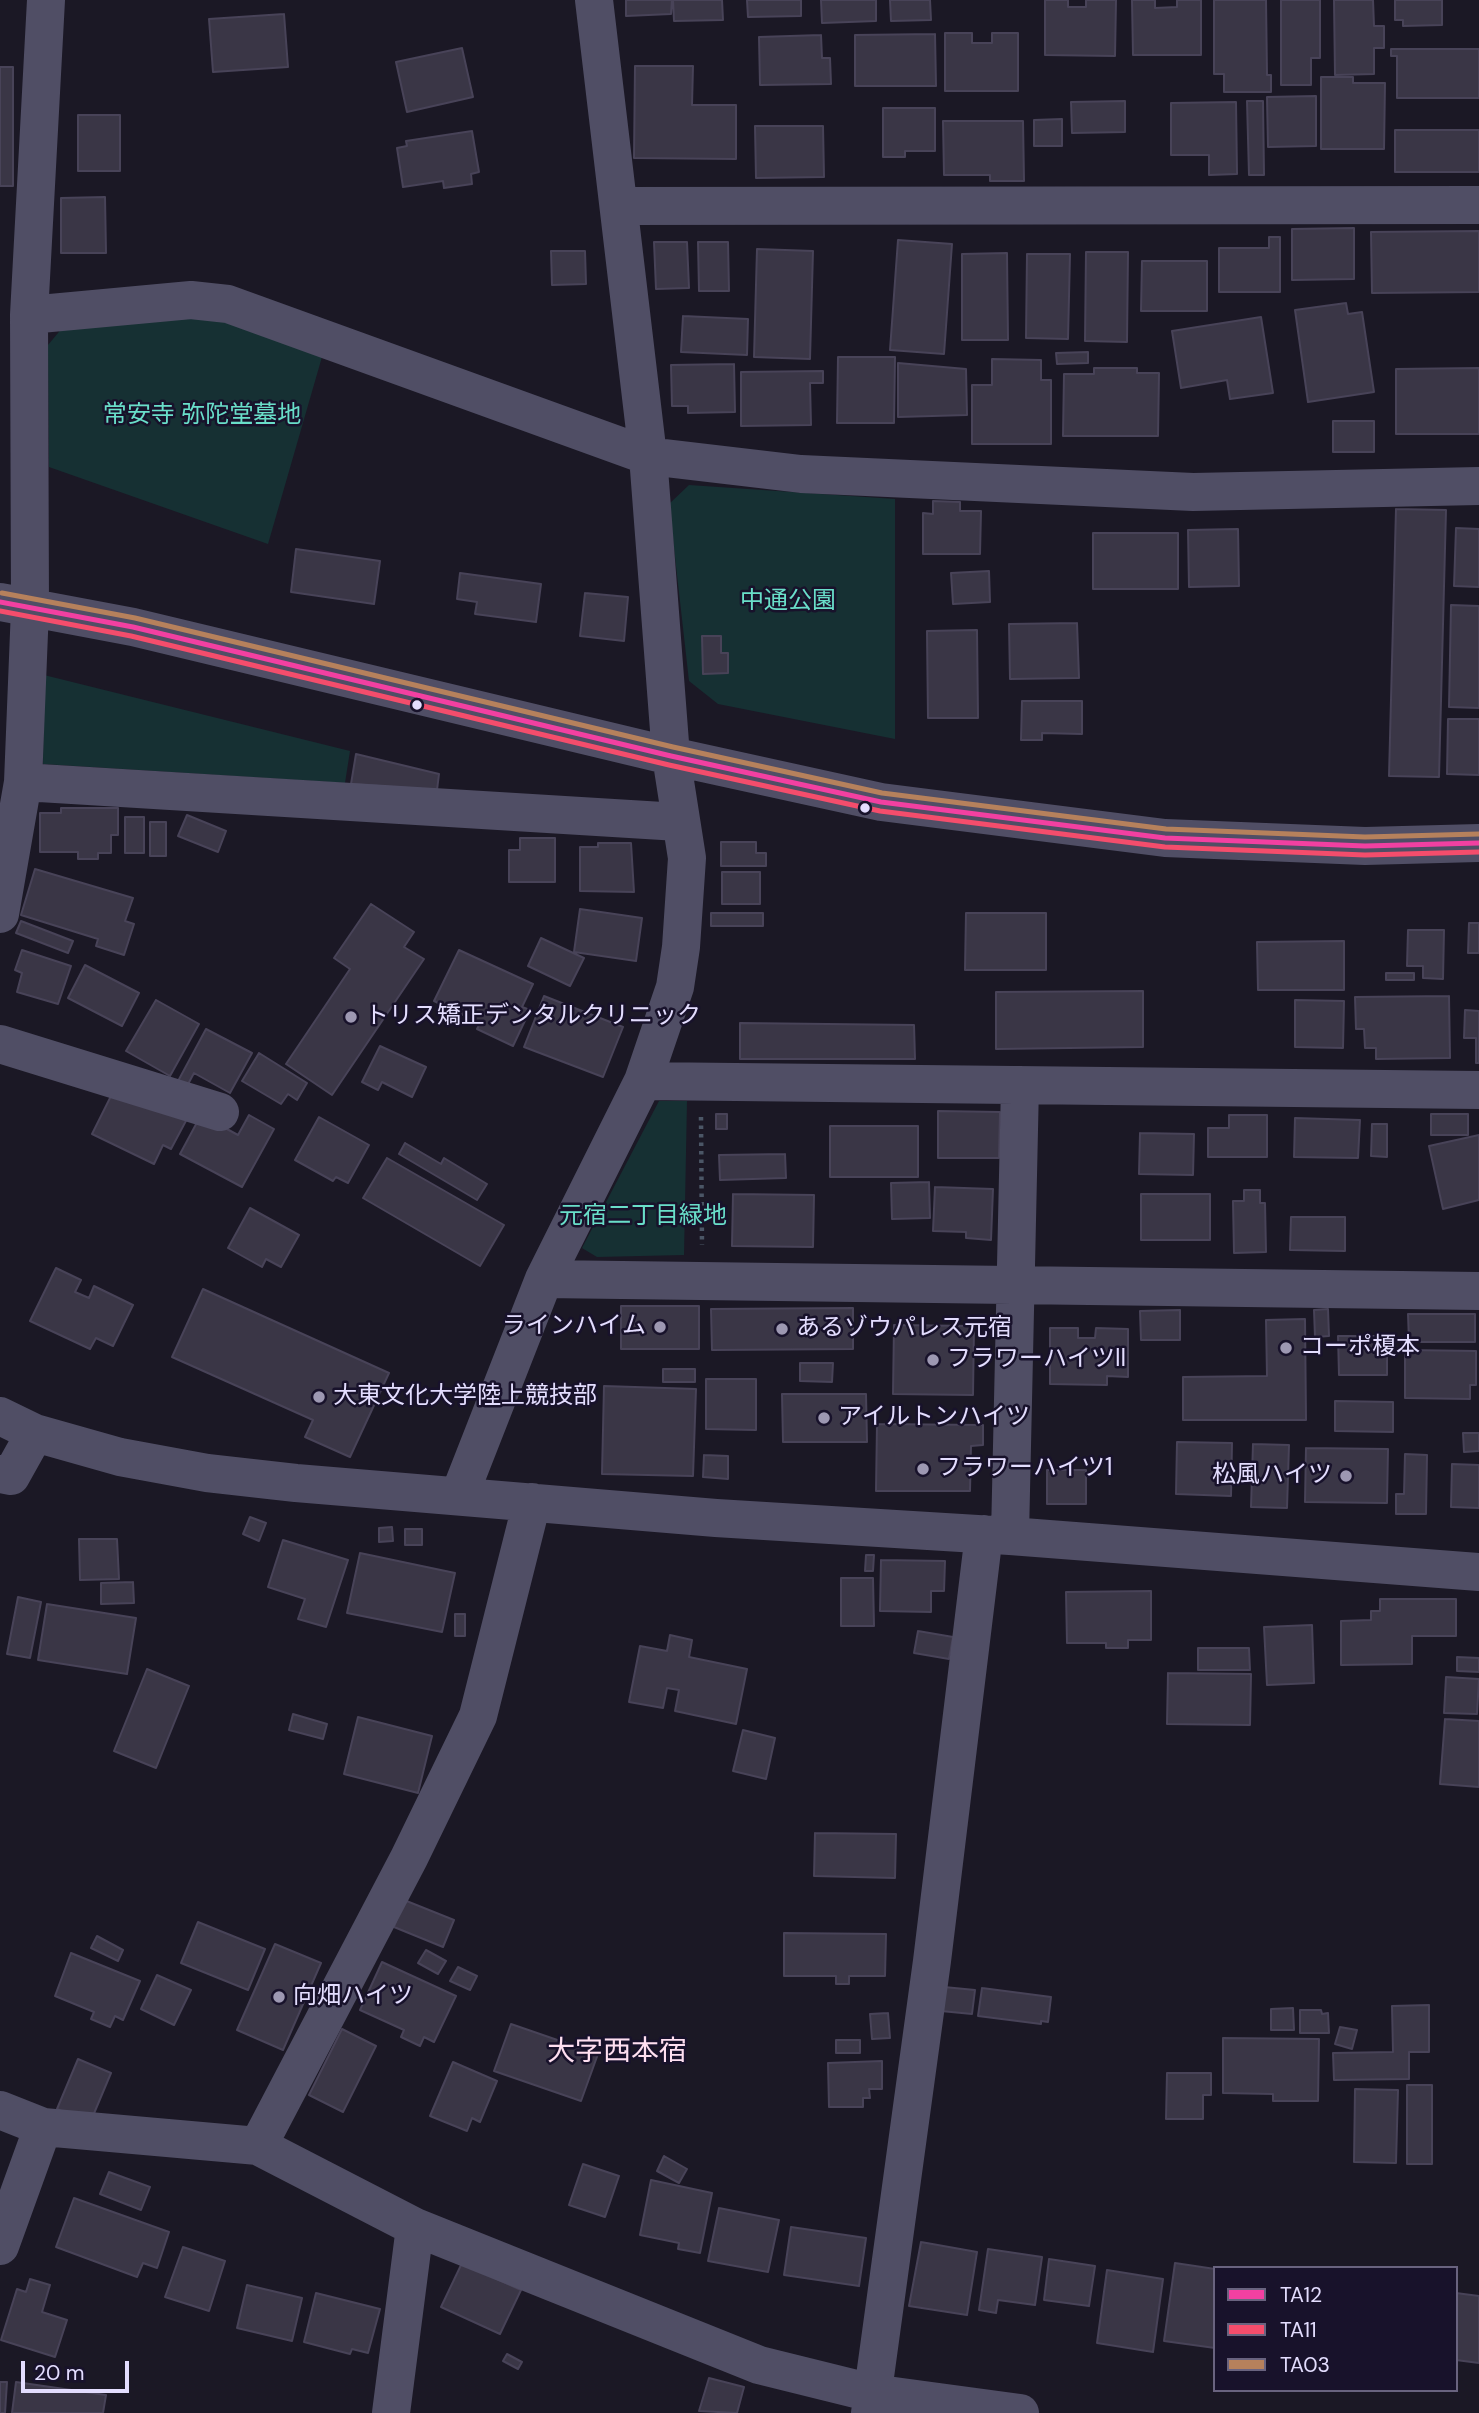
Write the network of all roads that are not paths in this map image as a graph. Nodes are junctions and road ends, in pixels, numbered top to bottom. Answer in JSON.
{"nodes":[{"id":1,"x":46,"y":0,"type":"edge"},
{"id":2,"x":594,"y":0,"type":"edge"},
{"id":3,"x":1479,"y":205,"type":"edge"},
{"id":4,"x":620,"y":206,"type":"junction"},
{"id":5,"x":29,"y":315,"type":"junction"},
{"id":6,"x":648,"y":456,"type":"junction"},
{"id":7,"x":1479,"y":485,"type":"edge"},
{"id":8,"x":15,"y":605,"type":"edge"},
{"id":9,"x":671,"y":756,"type":"junction"},
{"id":10,"x":23,"y":782,"type":"junction"},
{"id":11,"x":679,"y":822,"type":"junction"},
{"id":12,"x":1479,"y":842,"type":"edge"},
{"id":13,"x":0,"y":914,"type":"edge"},
{"id":14,"x":0,"y":1044,"type":"edge"},
{"id":15,"x":643,"y":1081,"type":"junction"},
{"id":16,"x":1020,"y":1085,"type":"junction"},
{"id":17,"x":1479,"y":1090,"type":"edge"},
{"id":18,"x":220,"y":1112,"type":"dead end"},
{"id":19,"x":544,"y":1279,"type":"junction"},
{"id":20,"x":1017,"y":1285,"type":"junction"},
{"id":21,"x":1479,"y":1291,"type":"edge"},
{"id":22,"x":0,"y":1416,"type":"edge"},
{"id":23,"x":35,"y":1433,"type":"junction"},
{"id":24,"x":4,"y":1483,"type":"edge"},
{"id":25,"x":458,"y":1496,"type":"junction"},
{"id":26,"x":532,"y":1502,"type":"junction"},
{"id":27,"x":997,"y":1535,"type":"junction"},
{"id":28,"x":1479,"y":1572,"type":"edge"},
{"id":29,"x":0,"y":2110,"type":"edge"},
{"id":30,"x":43,"y":2127,"type":"junction"},
{"id":31,"x":258,"y":2146,"type":"junction"},
{"id":32,"x":415,"y":2227,"type":"junction"},
{"id":33,"x":0,"y":2246,"type":"edge"},
{"id":34,"x":871,"y":2403,"type":"edge"},
{"id":35,"x":391,"y":2413,"type":"edge"},
{"id":36,"x":1020,"y":2413,"type":"edge"}],
"edges":[{"from":1,"to":5,"type":"street"},
{"from":2,"to":4,"type":"street"},
{"from":3,"to":4,"type":"street"},
{"from":4,"to":6,"type":"street"},
{"from":5,"to":6,"type":"street"},
{"from":5,"to":8,"type":"street"},
{"from":6,"to":7,"type":"street"},
{"from":6,"to":9,"type":"street"},
{"from":8,"to":9,"type":"street"},
{"from":8,"to":10,"type":"street"},
{"from":9,"to":11,"type":"street"},
{"from":9,"to":12,"type":"street"},
{"from":10,"to":11,"type":"street"},
{"from":10,"to":13,"type":"street"},
{"from":11,"to":15,"type":"street"},
{"from":14,"to":18,"type":"street"},
{"from":15,"to":16,"type":"street"},
{"from":15,"to":19,"type":"street"},
{"from":16,"to":17,"type":"street"},
{"from":16,"to":20,"type":"street"},
{"from":19,"to":20,"type":"street"},
{"from":19,"to":25,"type":"street"},
{"from":20,"to":21,"type":"street"},
{"from":20,"to":27,"type":"street"},
{"from":22,"to":23,"type":"street"},
{"from":23,"to":24,"type":"street"},
{"from":23,"to":25,"type":"street"},
{"from":25,"to":26,"type":"street"},
{"from":26,"to":27,"type":"street"},
{"from":26,"to":31,"type":"street"},
{"from":27,"to":28,"type":"street"},
{"from":27,"to":34,"type":"street"},
{"from":29,"to":30,"type":"street"},
{"from":30,"to":31,"type":"street"},
{"from":30,"to":33,"type":"street"},
{"from":31,"to":32,"type":"street"},
{"from":32,"to":34,"type":"street"},
{"from":32,"to":35,"type":"street"},
{"from":34,"to":36,"type":"street"}]}
